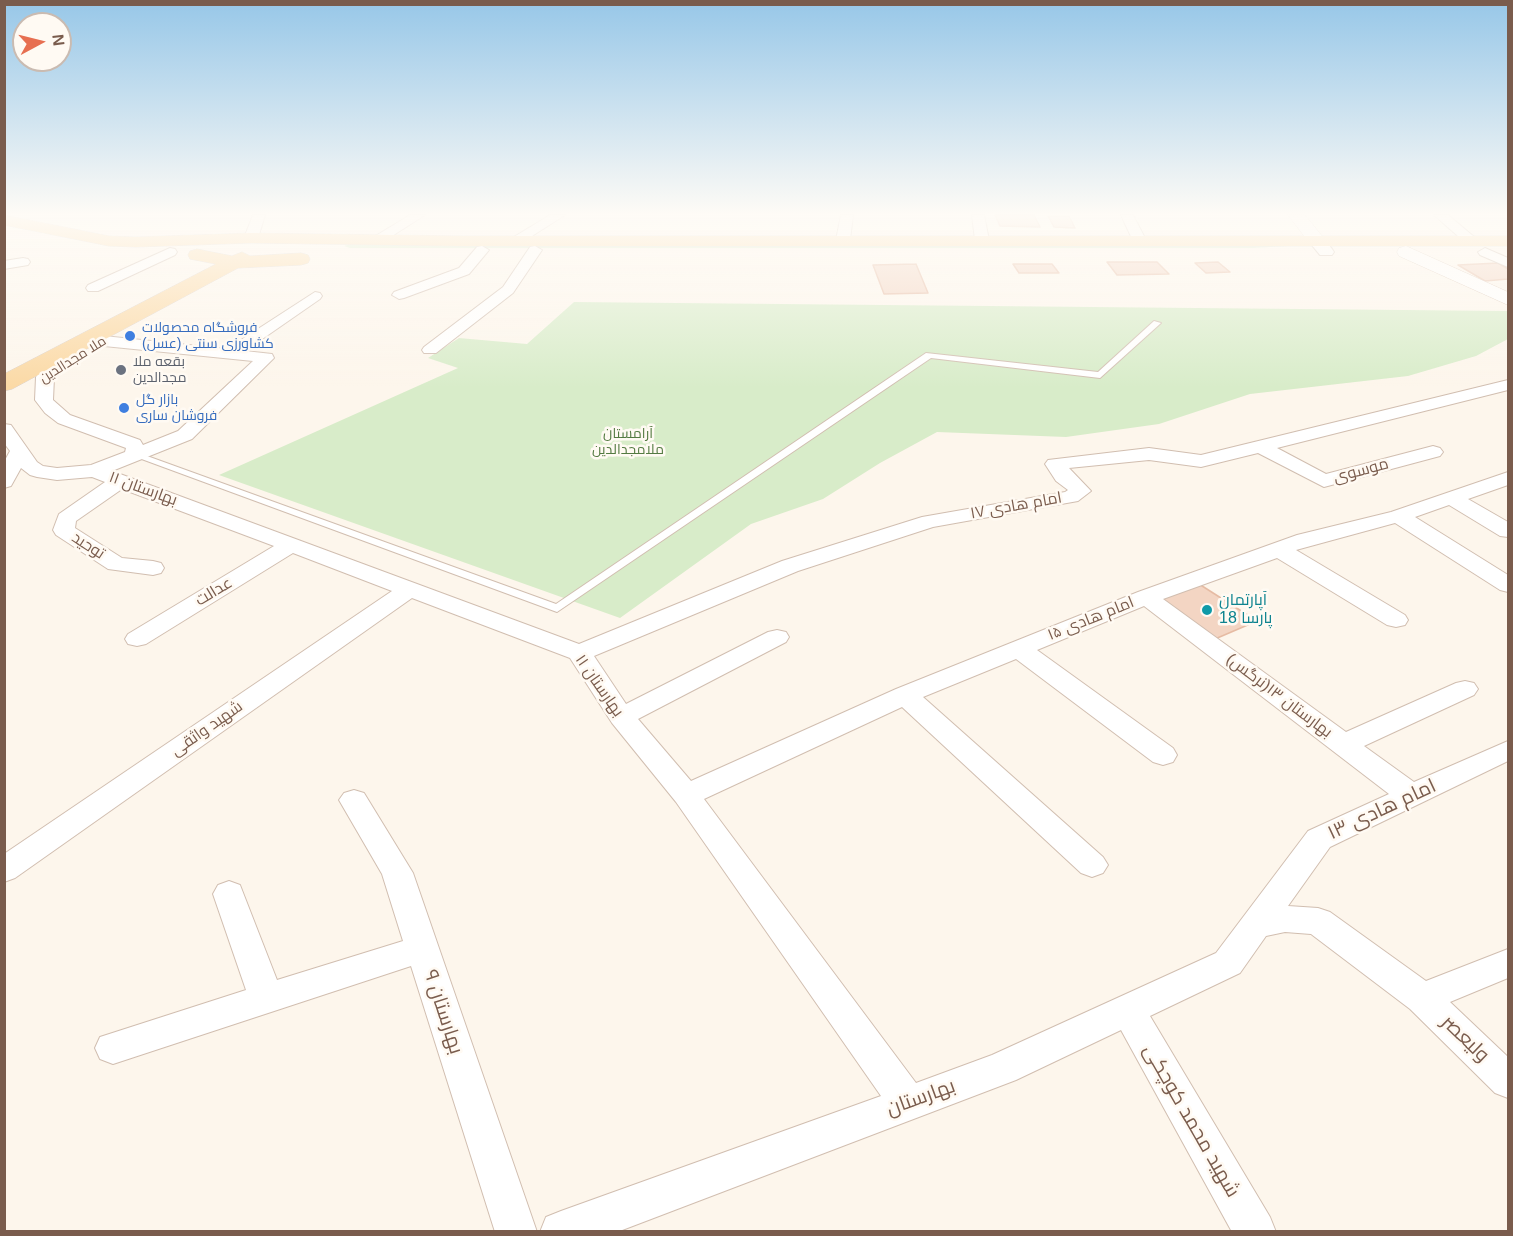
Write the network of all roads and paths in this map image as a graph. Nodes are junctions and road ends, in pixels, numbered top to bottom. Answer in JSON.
{"nodes":[{"id":1,"x":126,"y":273,"type":"edge"},
{"id":2,"x":215,"y":273,"type":"edge"},
{"id":3,"x":233,"y":273,"type":"edge"},
{"id":4,"x":459,"y":273,"type":"edge"},
{"id":5,"x":520,"y":273,"type":"edge"},
{"id":6,"x":1451,"y":273,"type":"edge"},
{"id":7,"x":93,"y":288,"type":"dead end"},
{"id":8,"x":399,"y":295,"type":"dead end"},
{"id":9,"x":315,"y":296,"type":"dead end"},
{"id":10,"x":1509,"y":299,"type":"edge"},
{"id":11,"x":1157,"y":323,"type":"dead end"},
{"id":12,"x":104,"y":341,"type":"junction"},
{"id":13,"x":430,"y":350,"type":"dead end"},
{"id":14,"x":230,"y":354,"type":"junction"},
{"id":15,"x":45,"y":377,"type":"junction"},
{"id":16,"x":4,"y":384,"type":"edge"},
{"id":17,"x":1509,"y":385,"type":"edge"},
{"id":18,"x":4,"y":402,"type":"edge"},
{"id":19,"x":4,"y":429,"type":"edge"},
{"id":20,"x":1260,"y":446,"type":"junction"},
{"id":21,"x":20,"y":451,"type":"junction"},
{"id":22,"x":1433,"y":452,"type":"dead end"},
{"id":23,"x":133,"y":454,"type":"junction"},
{"id":24,"x":94,"y":471,"type":"junction"},
{"id":25,"x":1509,"y":478,"type":"edge"},
{"id":26,"x":120,"y":481,"type":"junction"},
{"id":27,"x":4,"y":482,"type":"edge"},
{"id":28,"x":1450,"y":497,"type":"junction"},
{"id":29,"x":1398,"y":516,"type":"junction"},
{"id":30,"x":1509,"y":531,"type":"edge"},
{"id":31,"x":291,"y":545,"type":"junction"},
{"id":32,"x":1280,"y":550,"type":"junction"},
{"id":33,"x":153,"y":568,"type":"dead end"},
{"id":34,"x":1509,"y":585,"type":"edge"},
{"id":35,"x":410,"y":589,"type":"junction"},
{"id":36,"x":1146,"y":597,"type":"junction"},
{"id":37,"x":1396,"y":620,"type":"dead end"},
{"id":38,"x":777,"y":638,"type":"dead end"},
{"id":39,"x":137,"y":639,"type":"dead end"},
{"id":40,"x":1018,"y":648,"type":"junction"},
{"id":41,"x":579,"y":653,"type":"junction"},
{"id":42,"x":1465,"y":689,"type":"dead end"},
{"id":43,"x":905,"y":695,"type":"junction"},
{"id":44,"x":621,"y":717,"type":"junction"},
{"id":45,"x":1344,"y":744,"type":"junction"},
{"id":46,"x":1509,"y":750,"type":"edge"},
{"id":47,"x":1162,"y":755,"type":"dead end"},
{"id":48,"x":686,"y":795,"type":"junction"},
{"id":49,"x":1412,"y":796,"type":"junction"},
{"id":50,"x":354,"y":800,"type":"dead end"},
{"id":51,"x":1092,"y":865,"type":"dead end"},
{"id":52,"x":4,"y":870,"type":"edge"},
{"id":53,"x":230,"y":894,"type":"dead end"},
{"id":54,"x":1256,"y":925,"type":"junction"},
{"id":55,"x":422,"y":949,"type":"junction"},
{"id":56,"x":1509,"y":963,"type":"edge"},
{"id":57,"x":1422,"y":998,"type":"junction"},
{"id":58,"x":267,"y":999,"type":"junction"},
{"id":59,"x":1128,"y":1010,"type":"junction"},
{"id":60,"x":113,"y":1048,"type":"dead end"},
{"id":61,"x":1509,"y":1081,"type":"edge"},
{"id":62,"x":908,"y":1103,"type":"junction"},
{"id":63,"x":516,"y":1232,"type":"edge"},
{"id":64,"x":561,"y":1232,"type":"edge"},
{"id":65,"x":1255,"y":1232,"type":"edge"}],
"edges":[{"from":1,"to":7,"type":"street"},
{"from":2,"to":16,"type":"main road","name":"ملا مجدالدین"},
{"from":3,"to":12,"type":"main road","name":"ملا مجدالدین"},
{"from":4,"to":8,"type":"street"},
{"from":5,"to":13,"type":"street"},
{"from":6,"to":10,"type":"main road"},
{"from":9,"to":14,"type":"street"},
{"from":11,"to":23,"type":"lane"},
{"from":12,"to":14,"type":"street"},
{"from":12,"to":15,"type":"main road","name":"ملا مجدالدین"},
{"from":14,"to":23,"type":"street"},
{"from":15,"to":18,"type":"main road","name":"ملا مجدالدین"},
{"from":15,"to":23,"type":"street"},
{"from":17,"to":20,"type":"street","name":"امام هادی ۱۷"},
{"from":19,"to":21,"type":"street"},
{"from":20,"to":22,"type":"street","name":"موسوی"},
{"from":20,"to":41,"type":"street","name":"امام هادی ۱۷"},
{"from":21,"to":24,"type":"street"},
{"from":21,"to":27,"type":"street"},
{"from":23,"to":24,"type":"street"},
{"from":24,"to":26,"type":"street","name":"بهارستان ۱۱"},
{"from":25,"to":28,"type":"street","name":"امام هادی ۱۵"},
{"from":26,"to":31,"type":"street","name":"بهارستان ۱۱"},
{"from":26,"to":33,"type":"street","name":"توحید"},
{"from":28,"to":29,"type":"street","name":"امام هادی ۱۵"},
{"from":28,"to":30,"type":"street"},
{"from":29,"to":32,"type":"street","name":"امام هادی ۱۵"},
{"from":29,"to":34,"type":"street"},
{"from":31,"to":35,"type":"street","name":"بهارستان ۱۱"},
{"from":31,"to":39,"type":"street","name":"عدالت"},
{"from":32,"to":36,"type":"street","name":"امام هادی ۱۵"},
{"from":32,"to":37,"type":"street"},
{"from":35,"to":41,"type":"street","name":"بهارستان ۱۱"},
{"from":35,"to":52,"type":"street","name":"شهید واثقی"},
{"from":36,"to":40,"type":"street","name":"امام هادی ۱۵"},
{"from":36,"to":45,"type":"street","name":"بهارستان ۱۳(نرگس)"},
{"from":38,"to":44,"type":"street"},
{"from":40,"to":43,"type":"street","name":"امام هادی ۱۵"},
{"from":40,"to":47,"type":"street"},
{"from":41,"to":44,"type":"street","name":"بهارستان ۱۱"},
{"from":42,"to":45,"type":"street"},
{"from":43,"to":48,"type":"street","name":"امام هادی ۱۵"},
{"from":43,"to":51,"type":"street"},
{"from":44,"to":48,"type":"street","name":"بهارستان ۱۱"},
{"from":45,"to":49,"type":"street","name":"بهارستان ۱۳(نرگس)"},
{"from":46,"to":49,"type":"street","name":"امام هادی ١٣"},
{"from":48,"to":62,"type":"street","name":"بهارستان ۱۱"},
{"from":49,"to":54,"type":"street","name":"امام هادی ١٣"},
{"from":50,"to":55,"type":"street","name":"بهارستان ٩"},
{"from":53,"to":58,"type":"street"},
{"from":54,"to":57,"type":"street","name":"ولیعصر"},
{"from":54,"to":59,"type":"street","name":"بهارستان"},
{"from":55,"to":58,"type":"street"},
{"from":55,"to":63,"type":"street","name":"بهارستان ٩"},
{"from":56,"to":57,"type":"street"},
{"from":57,"to":61,"type":"street","name":"ولیعصر"},
{"from":58,"to":60,"type":"street"},
{"from":59,"to":62,"type":"street","name":"بهارستان"},
{"from":59,"to":65,"type":"street","name":"شهید محمد کوچکی"},
{"from":62,"to":64,"type":"street","name":"بهارستان"}]}
